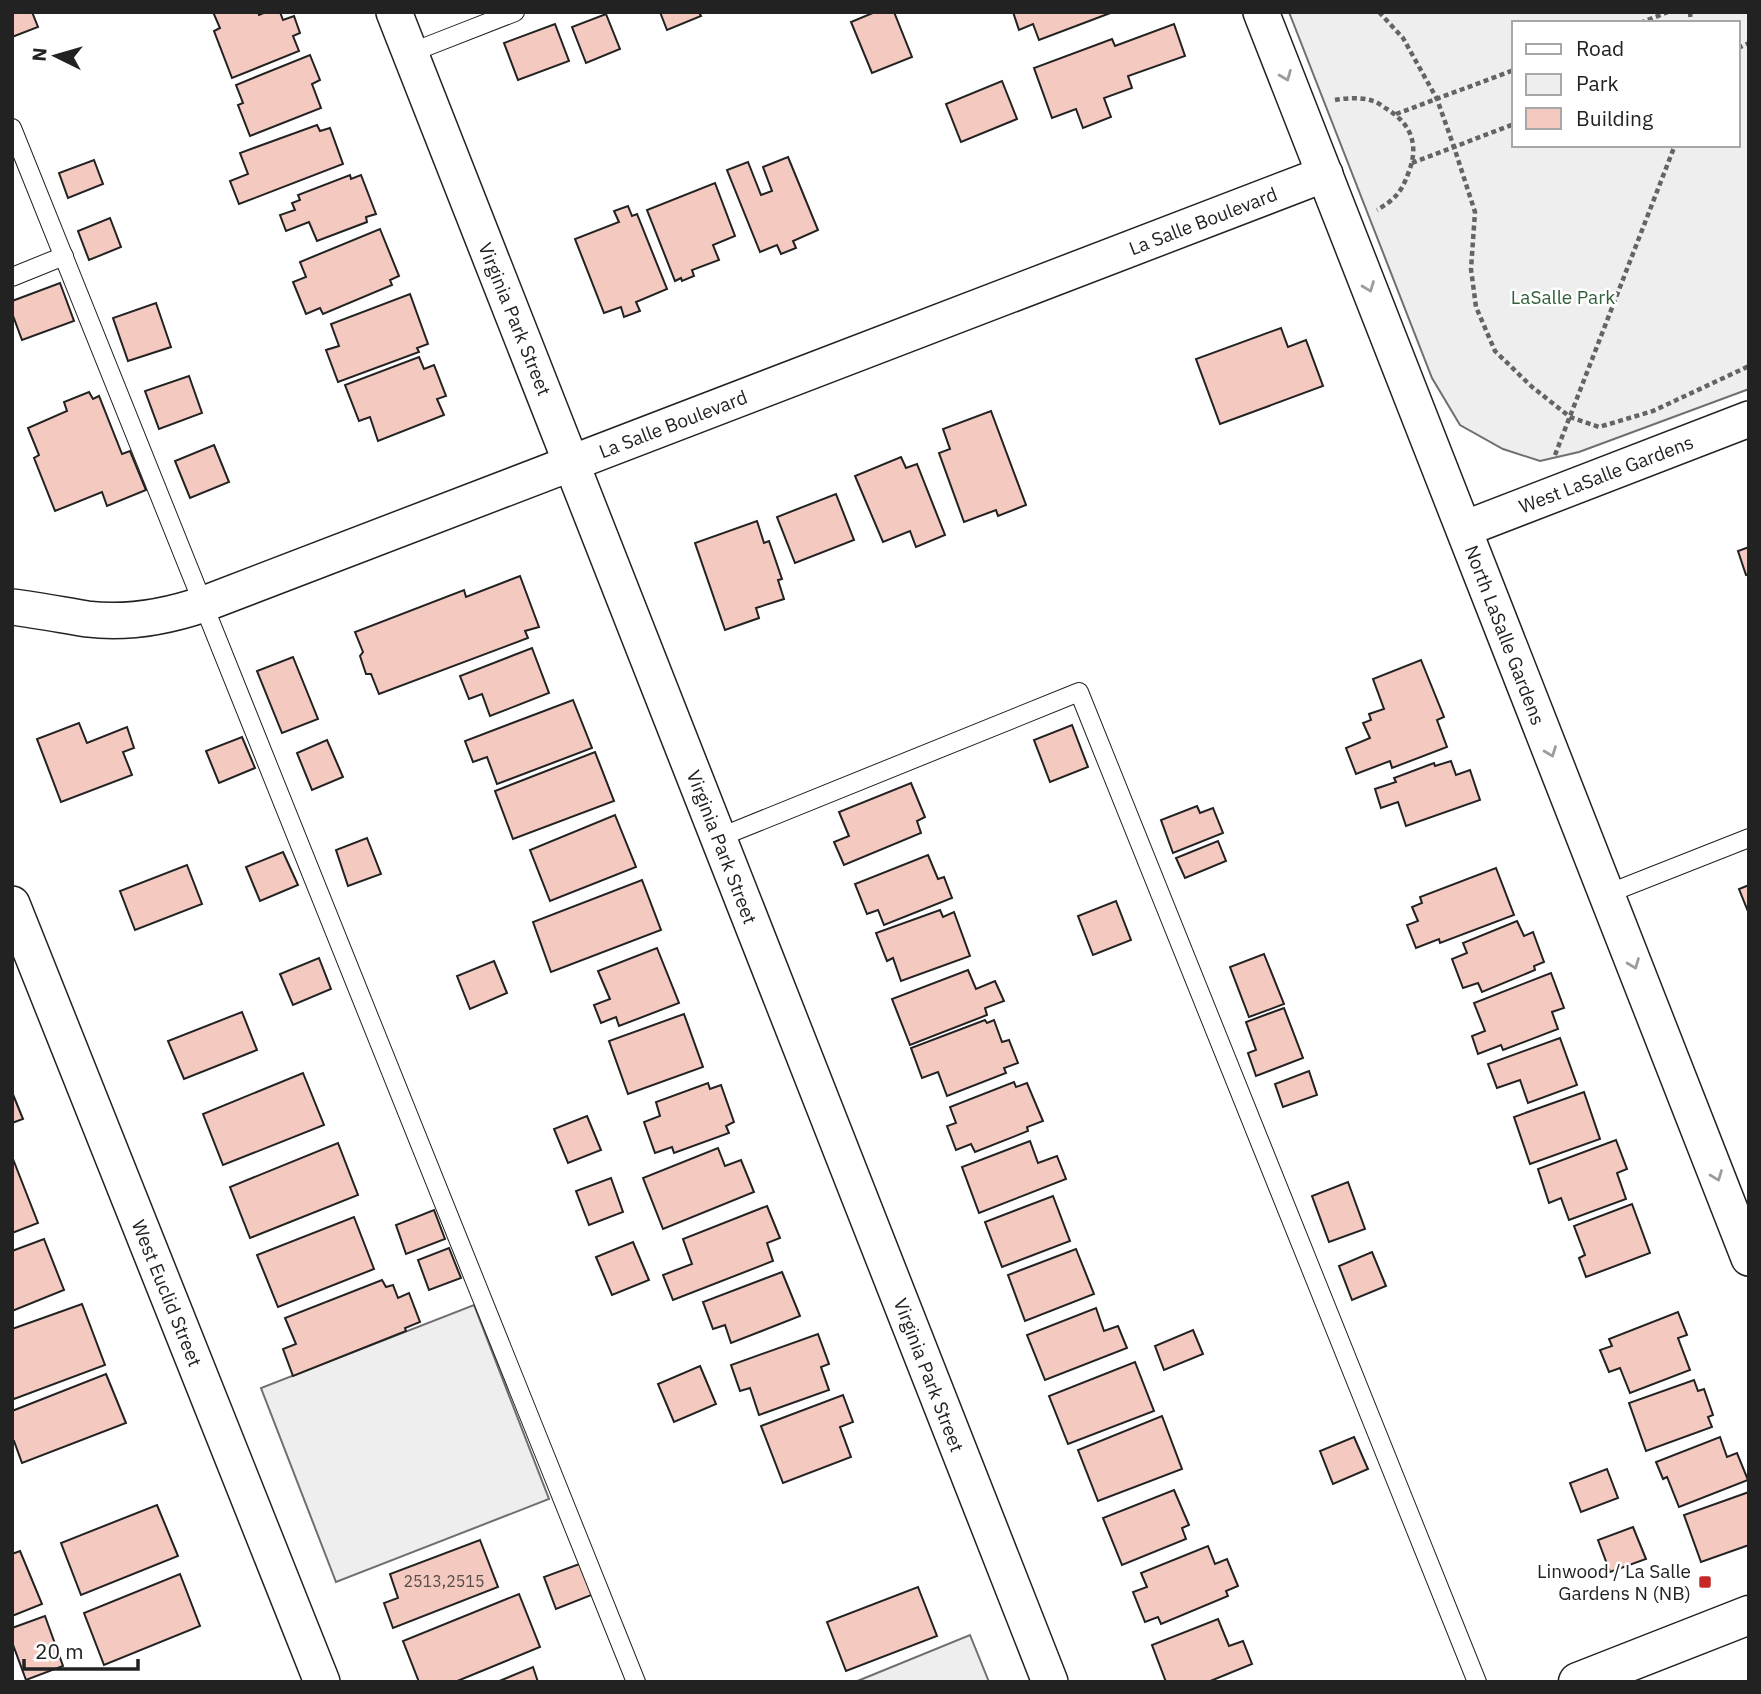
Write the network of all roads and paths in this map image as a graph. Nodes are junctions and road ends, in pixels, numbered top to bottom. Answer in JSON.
{"nodes":[{"id":1,"x":394,"y":12,"type":"edge"},
{"id":2,"x":515,"y":12,"type":"edge"},
{"id":3,"x":1261,"y":12,"type":"edge"},
{"id":4,"x":1380,"y":12,"type":"edge"},
{"id":5,"x":1668,"y":12,"type":"edge"},
{"id":6,"x":1645,"y":21,"type":"edge"},
{"id":7,"x":410,"y":53,"type":"junction"},
{"id":8,"x":1512,"y":71,"type":"edge"},
{"id":9,"x":1437,"y":99,"type":"junction"},
{"id":10,"x":1301,"y":114,"type":"junction"},
{"id":11,"x":1395,"y":114,"type":"junction"},
{"id":12,"x":1512,"y":125,"type":"edge"},
{"id":13,"x":12,"y":128,"type":"edge"},
{"id":14,"x":1454,"y":147,"type":"junction"},
{"id":15,"x":1674,"y":147,"type":"edge"},
{"id":16,"x":1412,"y":163,"type":"junction"},
{"id":17,"x":1325,"y":174,"type":"junction"},
{"id":18,"x":1344,"y":223,"type":"junction"},
{"id":19,"x":64,"y":256,"type":"junction"},
{"id":20,"x":12,"y":277,"type":"edge"},
{"id":21,"x":1749,"y":366,"type":"edge"},
{"id":22,"x":1570,"y":417,"type":"junction"},
{"id":23,"x":1749,"y":419,"type":"edge"},
{"id":24,"x":1554,"y":458,"type":"dead end"},
{"id":25,"x":571,"y":463,"type":"junction"},
{"id":26,"x":1464,"y":529,"type":"junction"},
{"id":27,"x":204,"y":604,"type":"junction"},
{"id":28,"x":12,"y":607,"type":"edge"},
{"id":29,"x":718,"y":838,"type":"junction"},
{"id":30,"x":1749,"y":838,"type":"edge"},
{"id":31,"x":1607,"y":894,"type":"junction"},
{"id":32,"x":12,"y":904,"type":"edge"},
{"id":33,"x":1749,"y":1258,"type":"edge"},
{"id":34,"x":1749,"y":1615,"type":"edge"},
{"id":35,"x":322,"y":1682,"type":"edge"},
{"id":36,"x":636,"y":1682,"type":"edge"},
{"id":37,"x":1050,"y":1682,"type":"edge"},
{"id":38,"x":1478,"y":1682,"type":"edge"},
{"id":39,"x":1578,"y":1682,"type":"edge"}],
"edges":[{"from":1,"to":7,"type":"street","name":"Virginia Park Street"},
{"from":2,"to":7,"type":"lane"},
{"from":3,"to":10,"type":"street","name":"North LaSalle Gardens","one_way":true},
{"from":4,"to":9,"type":"path"},
{"from":5,"to":6,"type":"path"},
{"from":7,"to":25,"type":"street","name":"Virginia Park Street"},
{"from":8,"to":9,"type":"path"},
{"from":9,"to":11,"type":"path"},
{"from":9,"to":14,"type":"path"},
{"from":10,"to":11,"type":"path"},
{"from":10,"to":17,"type":"street","name":"North LaSalle Gardens"},
{"from":11,"to":16,"type":"path"},
{"from":12,"to":14,"type":"path"},
{"from":13,"to":19,"type":"lane"},
{"from":14,"to":16,"type":"path"},
{"from":14,"to":22,"type":"path"},
{"from":15,"to":22,"type":"path"},
{"from":16,"to":18,"type":"path"},
{"from":17,"to":18,"type":"street","name":"North LaSalle Gardens"},
{"from":17,"to":25,"type":"street","name":"La Salle Boulevard"},
{"from":18,"to":26,"type":"street","name":"North LaSalle Gardens","one_way":true},
{"from":19,"to":20,"type":"lane"},
{"from":19,"to":27,"type":"lane"},
{"from":21,"to":22,"type":"path"},
{"from":22,"to":24,"type":"path"},
{"from":23,"to":26,"type":"street","name":"West LaSalle Gardens"},
{"from":25,"to":27,"type":"street","name":"La Salle Boulevard"},
{"from":25,"to":29,"type":"street","name":"Virginia Park Street"},
{"from":26,"to":31,"type":"street","name":"North LaSalle Gardens","one_way":true},
{"from":27,"to":28,"type":"street","name":"La Salle Boulevard"},
{"from":27,"to":36,"type":"lane"},
{"from":29,"to":37,"type":"street","name":"Virginia Park Street"},
{"from":29,"to":38,"type":"lane"},
{"from":30,"to":31,"type":"lane"},
{"from":31,"to":33,"type":"street","name":"North LaSalle Gardens","one_way":true},
{"from":32,"to":35,"type":"street","name":"West Euclid Street"},
{"from":34,"to":39,"type":"street"}]}
